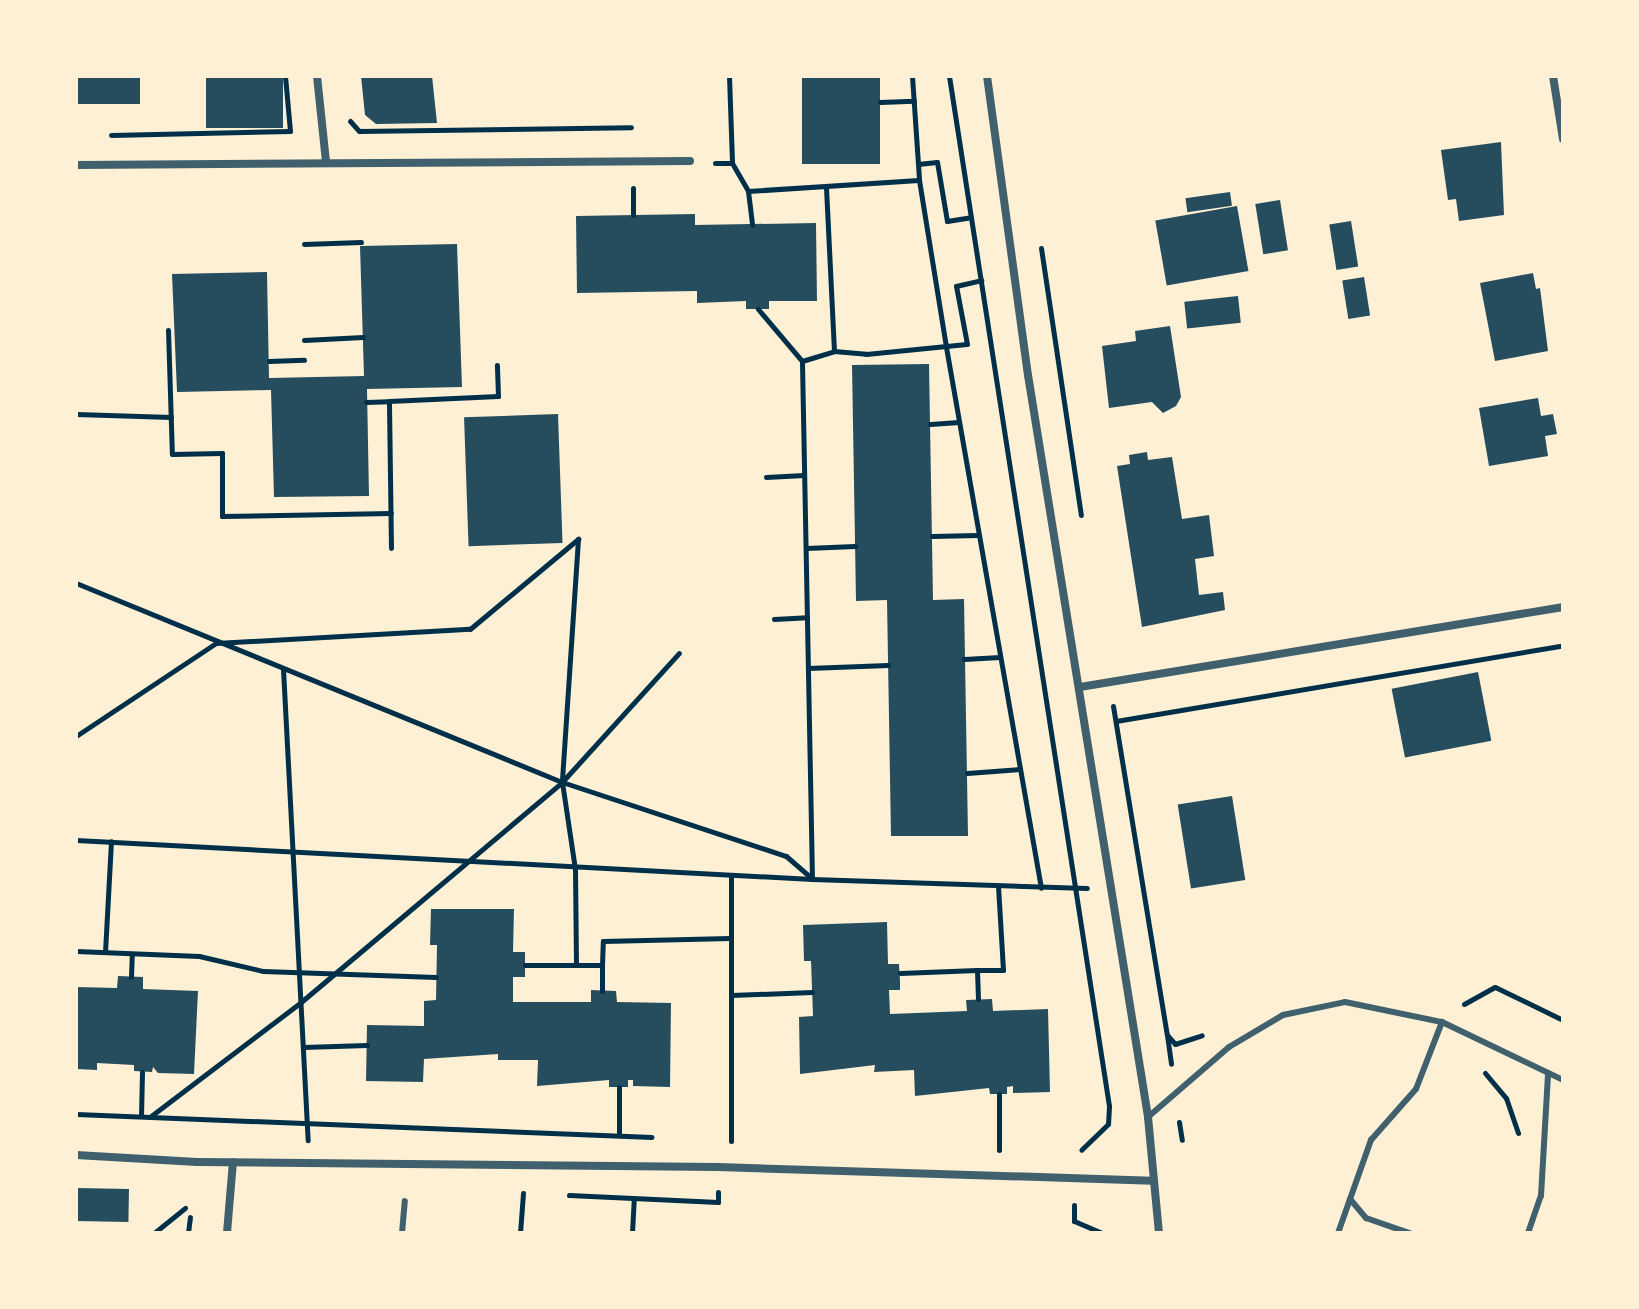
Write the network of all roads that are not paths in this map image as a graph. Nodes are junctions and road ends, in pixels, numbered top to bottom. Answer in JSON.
{"nodes":[{"id":1,"x":317,"y":76,"type":"edge"},
{"id":2,"x":987,"y":76,"type":"edge"},
{"id":3,"x":1553,"y":76,"type":"edge"},
{"id":4,"x":1563,"y":139,"type":"edge"},
{"id":5,"x":690,"y":161,"type":"dead end"},
{"id":6,"x":326,"y":162,"type":"junction"},
{"id":7,"x":76,"y":165,"type":"edge"},
{"id":8,"x":1563,"y":607,"type":"edge"},
{"id":9,"x":1080,"y":687,"type":"junction"},
{"id":10,"x":1442,"y":1022,"type":"junction"},
{"id":11,"x":1548,"y":1073,"type":"junction"},
{"id":12,"x":1563,"y":1080,"type":"edge"},
{"id":13,"x":1148,"y":1117,"type":"junction"},
{"id":14,"x":76,"y":1155,"type":"edge"},
{"id":15,"x":233,"y":1162,"type":"junction"},
{"id":16,"x":1152,"y":1181,"type":"junction"},
{"id":17,"x":1350,"y":1199,"type":"junction"},
{"id":18,"x":405,"y":1201,"type":"dead end"},
{"id":19,"x":227,"y":1233,"type":"edge"},
{"id":20,"x":402,"y":1233,"type":"edge"},
{"id":21,"x":1159,"y":1233,"type":"edge"},
{"id":22,"x":1338,"y":1233,"type":"edge"},
{"id":23,"x":1409,"y":1233,"type":"edge"},
{"id":24,"x":1528,"y":1233,"type":"edge"}],
"edges":[{"from":1,"to":6,"type":"street"},
{"from":2,"to":9,"type":"street"},
{"from":3,"to":4,"type":"street"},
{"from":5,"to":6,"type":"street"},
{"from":6,"to":7,"type":"street"},
{"from":8,"to":9,"type":"street"},
{"from":9,"to":13,"type":"street"},
{"from":10,"to":11,"type":"lane"},
{"from":10,"to":13,"type":"lane"},
{"from":10,"to":17,"type":"lane"},
{"from":11,"to":12,"type":"lane"},
{"from":11,"to":24,"type":"lane"},
{"from":13,"to":16,"type":"street"},
{"from":14,"to":15,"type":"street"},
{"from":15,"to":16,"type":"street"},
{"from":15,"to":19,"type":"street"},
{"from":16,"to":21,"type":"street"},
{"from":17,"to":22,"type":"lane"},
{"from":17,"to":23,"type":"lane"},
{"from":18,"to":20,"type":"lane"}]}
